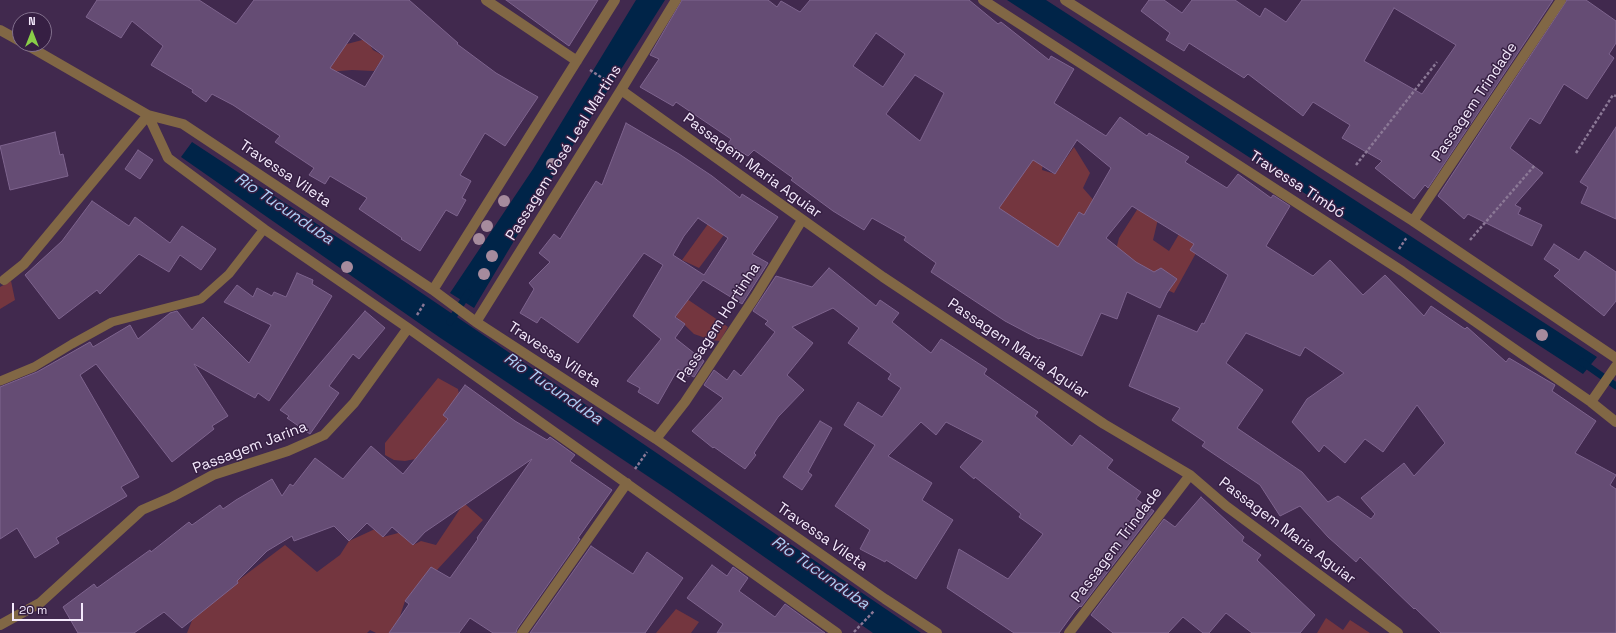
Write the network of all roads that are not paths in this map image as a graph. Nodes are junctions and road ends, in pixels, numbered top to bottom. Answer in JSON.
{"nodes":[{"id":1,"x":486,"y":0,"type":"edge"},
{"id":2,"x":616,"y":0,"type":"edge"},
{"id":3,"x":676,"y":0,"type":"edge"},
{"id":4,"x":983,"y":0,"type":"edge"},
{"id":5,"x":1065,"y":0,"type":"edge"},
{"id":6,"x":1561,"y":0,"type":"edge"},
{"id":7,"x":0,"y":30,"type":"edge"},
{"id":8,"x":12,"y":37,"type":"edge"},
{"id":9,"x":39,"y":52,"type":"edge"},
{"id":10,"x":577,"y":61,"type":"junction"},
{"id":11,"x":621,"y":90,"type":"junction"},
{"id":12,"x":148,"y":115,"type":"junction"},
{"id":13,"x":802,"y":220,"type":"junction"},
{"id":14,"x":1413,"y":221,"type":"junction"},
{"id":15,"x":264,"y":229,"type":"junction"},
{"id":16,"x":4,"y":280,"type":"dead end"},
{"id":17,"x":433,"y":290,"type":"junction"},
{"id":18,"x":476,"y":322,"type":"junction"},
{"id":19,"x":411,"y":323,"type":"junction"},
{"id":20,"x":1616,"y":358,"type":"edge"},
{"id":21,"x":1616,"y":366,"type":"edge"},
{"id":22,"x":0,"y":381,"type":"edge"},
{"id":23,"x":1591,"y":402,"type":"junction"},
{"id":24,"x":1616,"y":422,"type":"edge"},
{"id":25,"x":656,"y":439,"type":"junction"},
{"id":26,"x":1190,"y":475,"type":"junction"},
{"id":27,"x":627,"y":483,"type":"junction"},
{"id":28,"x":0,"y":625,"type":"edge"},
{"id":29,"x":522,"y":633,"type":"edge"},
{"id":30,"x":837,"y":633,"type":"edge"},
{"id":31,"x":937,"y":633,"type":"edge"},
{"id":32,"x":1069,"y":633,"type":"edge"},
{"id":33,"x":1398,"y":633,"type":"edge"}],
"edges":[{"from":1,"to":10,"type":"street"},
{"from":2,"to":10,"type":"street"},
{"from":3,"to":11,"type":"street","name":"Passagem José Leal Martins"},
{"from":4,"to":23,"type":"street","name":"Travessa Timbó"},
{"from":5,"to":14,"type":"street","name":"Travessa Timbó"},
{"from":6,"to":14,"type":"street","name":"Passagem Trindade"},
{"from":7,"to":8,"type":"street"},
{"from":9,"to":12,"type":"street","name":"Travessa Vileta"},
{"from":10,"to":17,"type":"street"},
{"from":11,"to":13,"type":"street","name":"Passagem Maria Aguiar"},
{"from":11,"to":18,"type":"street","name":"Passagem José Leal Martins"},
{"from":12,"to":15,"type":"street"},
{"from":12,"to":16,"type":"street"},
{"from":12,"to":17,"type":"street","name":"Travessa Vileta"},
{"from":13,"to":25,"type":"street","name":"Passagem Hortinha"},
{"from":13,"to":26,"type":"street","name":"Passagem Maria Aguiar"},
{"from":14,"to":20,"type":"street","name":"Travessa Timbó"},
{"from":15,"to":19,"type":"street"},
{"from":15,"to":22,"type":"lane"},
{"from":17,"to":18,"type":"street","name":"Travessa Vileta"},
{"from":18,"to":25,"type":"street","name":"Travessa Vileta"},
{"from":19,"to":27,"type":"street"},
{"from":19,"to":28,"type":"street","name":"Passagem Jarina"},
{"from":21,"to":23,"type":"street"},
{"from":23,"to":24,"type":"street","name":"Travessa Timbó"},
{"from":25,"to":31,"type":"street","name":"Travessa Vileta"},
{"from":26,"to":32,"type":"street","name":"Passagem Trindade"},
{"from":26,"to":33,"type":"street","name":"Passagem Maria Aguiar"},
{"from":27,"to":29,"type":"street"},
{"from":27,"to":30,"type":"street"}]}
